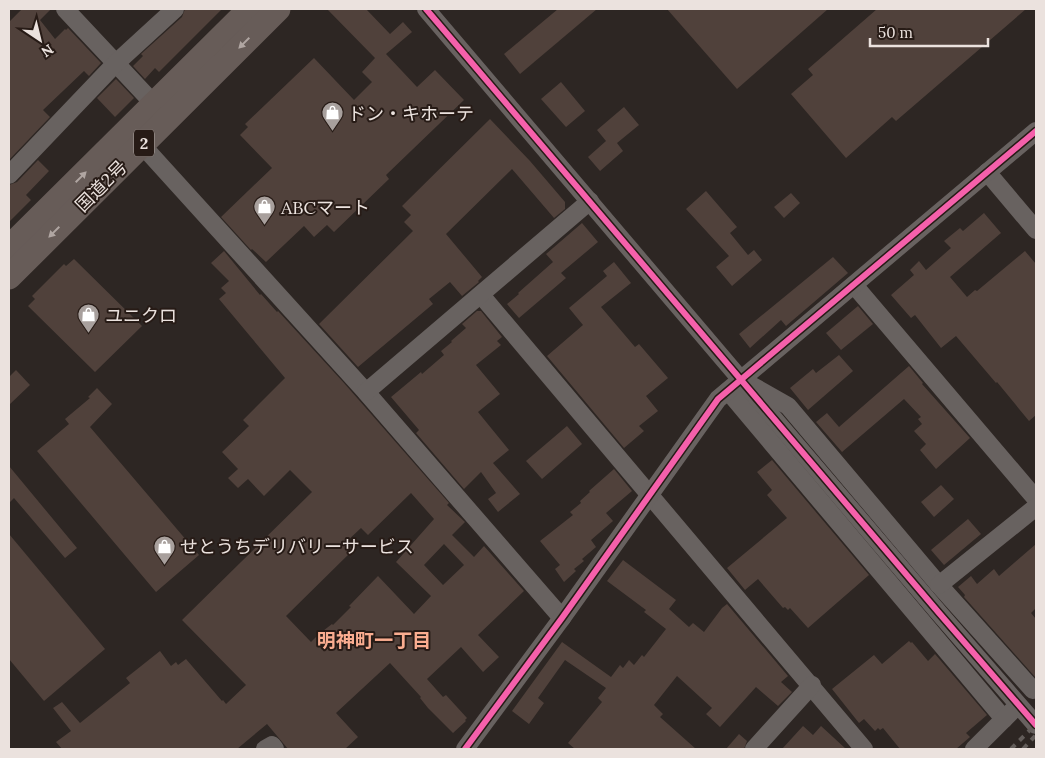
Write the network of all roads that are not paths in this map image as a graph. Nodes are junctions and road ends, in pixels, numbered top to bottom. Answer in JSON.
{"nodes":[{"id":1,"x":65,"y":9,"type":"edge"},
{"id":2,"x":175,"y":9,"type":"edge"},
{"id":3,"x":250,"y":9,"type":"edge"},
{"id":4,"x":278,"y":9,"type":"edge"},
{"id":5,"x":426,"y":9,"type":"edge"},
{"id":6,"x":115,"y":64,"type":"junction"},
{"id":7,"x":154,"y":104,"type":"junction"},
{"id":8,"x":1036,"y":131,"type":"edge"},
{"id":9,"x":142,"y":145,"type":"junction"},
{"id":10,"x":987,"y":172,"type":"junction"},
{"id":11,"x":9,"y":175,"type":"edge"},
{"id":12,"x":590,"y":201,"type":"junction"},
{"id":13,"x":1036,"y":230,"type":"edge"},
{"id":14,"x":9,"y":248,"type":"edge"},
{"id":15,"x":9,"y":277,"type":"edge"},
{"id":16,"x":854,"y":285,"type":"junction"},
{"id":17,"x":481,"y":295,"type":"junction"},
{"id":18,"x":742,"y":380,"type":"junction"},
{"id":19,"x":728,"y":391,"type":"junction"},
{"id":20,"x":366,"y":392,"type":"junction"},
{"id":21,"x":650,"y":494,"type":"junction"},
{"id":22,"x":1036,"y":499,"type":"edge"},
{"id":23,"x":1036,"y":507,"type":"edge"},
{"id":24,"x":939,"y":585,"type":"junction"},
{"id":25,"x":562,"y":618,"type":"junction"},
{"id":26,"x":812,"y":685,"type":"junction"},
{"id":27,"x":1035,"y":689,"type":"edge"},
{"id":28,"x":1004,"y":719,"type":"junction"},
{"id":29,"x":1036,"y":725,"type":"edge"},
{"id":30,"x":265,"y":749,"type":"edge"},
{"id":31,"x":275,"y":749,"type":"edge"},
{"id":32,"x":465,"y":749,"type":"edge"},
{"id":33,"x":754,"y":749,"type":"edge"},
{"id":34,"x":864,"y":749,"type":"edge"},
{"id":35,"x":974,"y":749,"type":"edge"}],
"edges":[{"from":1,"to":6,"type":"street"},
{"from":2,"to":6,"type":"street"},
{"from":3,"to":7,"type":"highway","name":"国道2号","number":"2"},
{"from":4,"to":9,"type":"highway","name":"国道2号","number":"2","one_way":true},
{"from":5,"to":12,"type":"street"},
{"from":6,"to":7,"type":"street"},
{"from":6,"to":11,"type":"street"},
{"from":14,"to":7,"type":"highway","name":"国道2号","number":"2","one_way":true},
{"from":8,"to":10,"type":"street"},
{"from":9,"to":15,"type":"highway","name":"国道2号","number":"2","one_way":true},
{"from":9,"to":20,"type":"street"},
{"from":10,"to":13,"type":"street"},
{"from":10,"to":16,"type":"street"},
{"from":12,"to":17,"type":"street"},
{"from":12,"to":18,"type":"street"},
{"from":16,"to":18,"type":"street"},
{"from":16,"to":22,"type":"street"},
{"from":17,"to":20,"type":"street"},
{"from":17,"to":21,"type":"street"},
{"from":18,"to":19,"type":"street"},
{"from":18,"to":24,"type":"street"},
{"from":18,"to":29,"type":"street"},
{"from":19,"to":21,"type":"street"},
{"from":19,"to":28,"type":"street"},
{"from":20,"to":25,"type":"street"},
{"from":21,"to":25,"type":"street"},
{"from":21,"to":26,"type":"street"},
{"from":23,"to":24,"type":"street"},
{"from":24,"to":27,"type":"street"},
{"from":25,"to":32,"type":"street"},
{"from":26,"to":33,"type":"street"},
{"from":26,"to":34,"type":"street"},
{"from":27,"to":28,"type":"street"},
{"from":28,"to":35,"type":"street"},
{"from":30,"to":31,"type":"street"}]}
